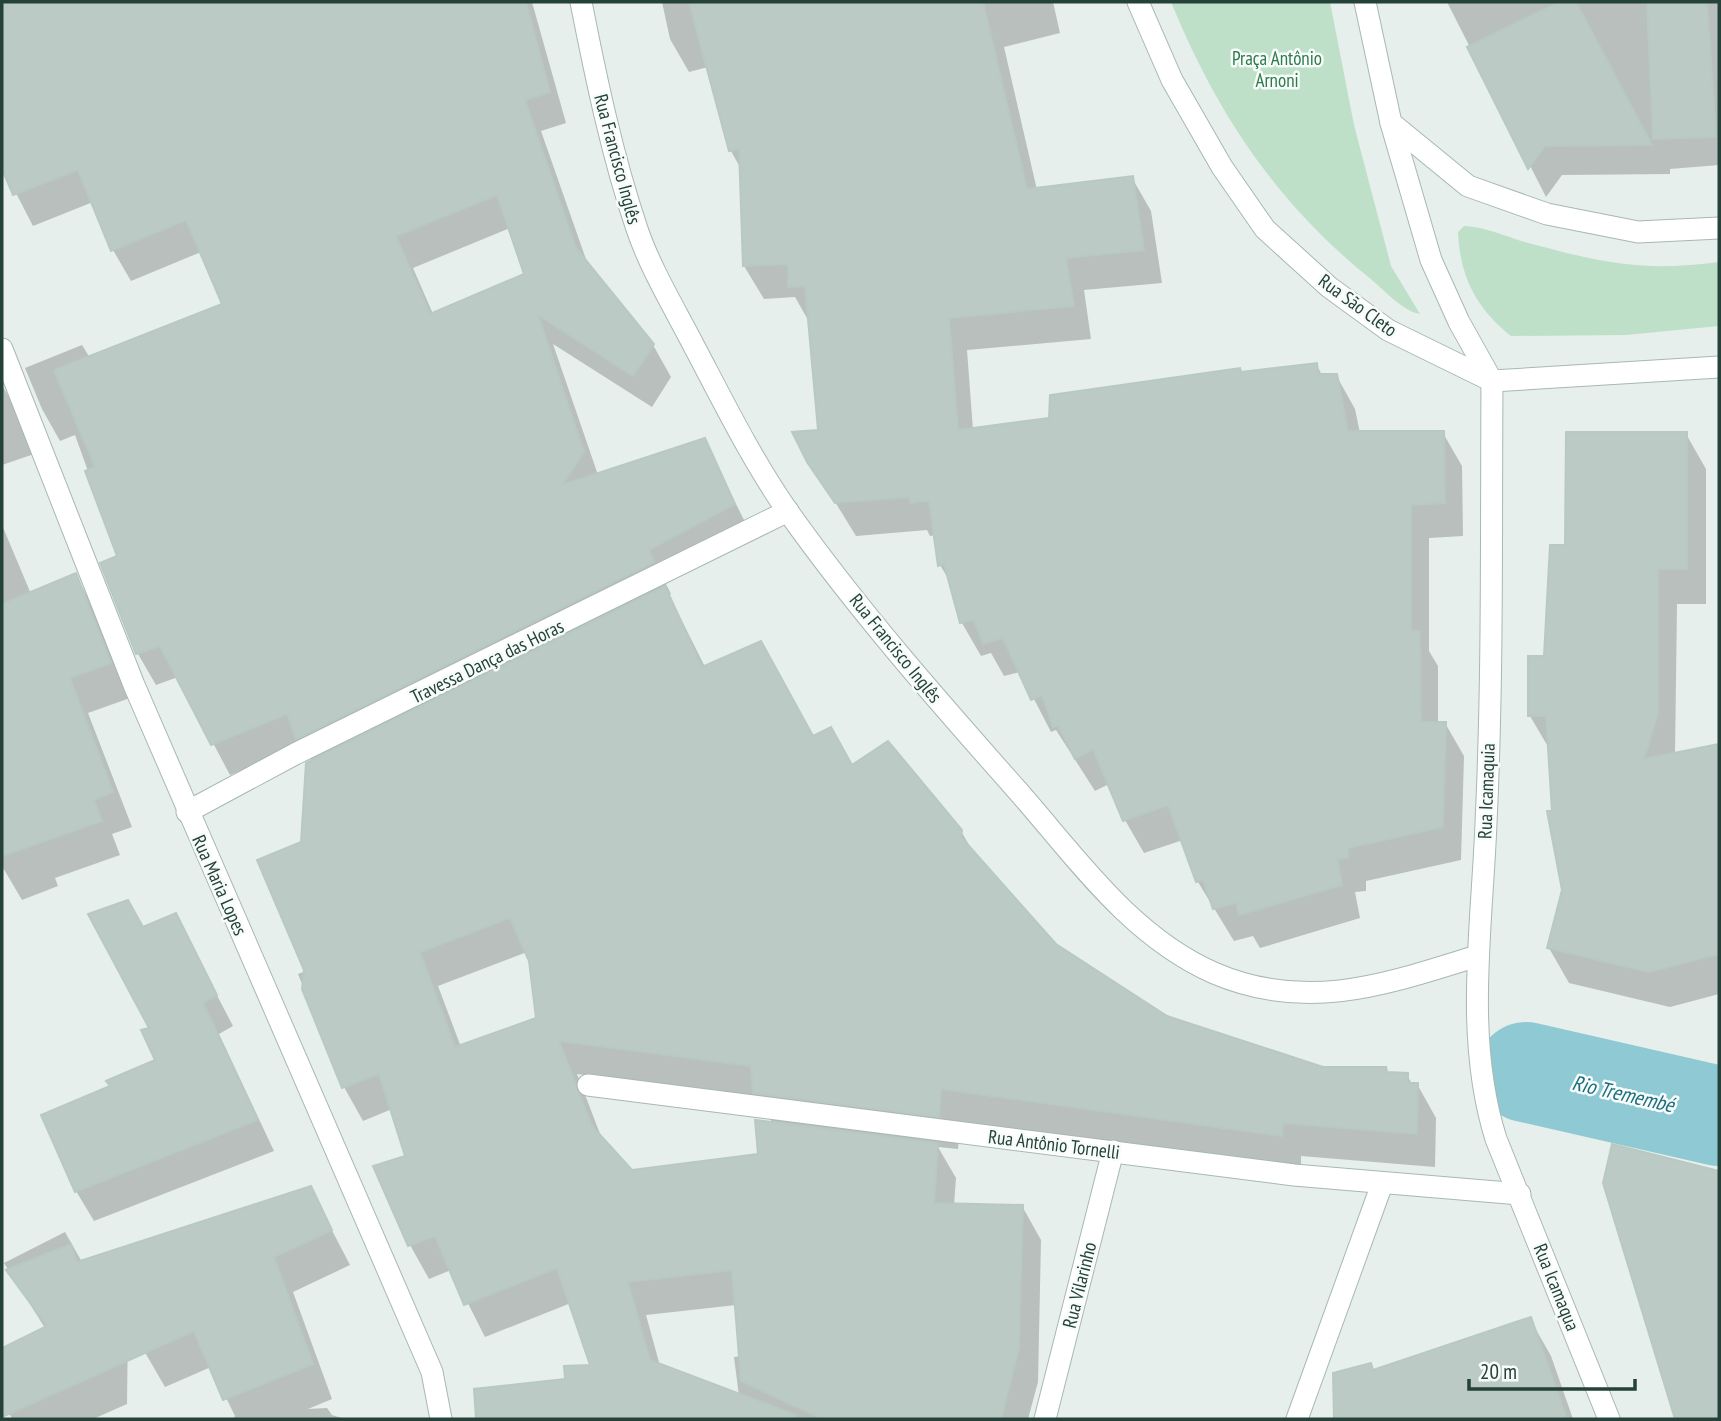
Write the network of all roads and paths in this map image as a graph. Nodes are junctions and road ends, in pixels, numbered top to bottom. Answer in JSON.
{"nodes":[{"id":1,"x":581,"y":2,"type":"edge"},
{"id":2,"x":1138,"y":2,"type":"edge"},
{"id":3,"x":1365,"y":2,"type":"edge"},
{"id":4,"x":1391,"y":123,"type":"junction"},
{"id":5,"x":1719,"y":228,"type":"edge"},
{"id":6,"x":2,"y":349,"type":"edge"},
{"id":7,"x":1719,"y":367,"type":"edge"},
{"id":8,"x":1492,"y":381,"type":"junction"},
{"id":9,"x":788,"y":511,"type":"junction"},
{"id":10,"x":187,"y":812,"type":"junction"},
{"id":11,"x":1477,"y":956,"type":"junction"},
{"id":12,"x":588,"y":1085,"type":"dead end"},
{"id":13,"x":1113,"y":1152,"type":"junction"},
{"id":14,"x":1382,"y":1184,"type":"junction"},
{"id":15,"x":1520,"y":1194,"type":"junction"},
{"id":16,"x":441,"y":1419,"type":"edge"},
{"id":17,"x":1045,"y":1419,"type":"edge"},
{"id":18,"x":1297,"y":1419,"type":"edge"},
{"id":19,"x":1609,"y":1419,"type":"edge"}],
"edges":[{"from":1,"to":9,"type":"street","name":"Rua Francisco Inglês"},
{"from":2,"to":8,"type":"street","name":"Rua São Cleto"},
{"from":3,"to":4,"type":"street"},
{"from":4,"to":5,"type":"street"},
{"from":4,"to":8,"type":"street"},
{"from":6,"to":10,"type":"street","name":"Rua Maria Lopes"},
{"from":7,"to":8,"type":"street","name":"Rua São Cleto"},
{"from":8,"to":11,"type":"street","name":"Rua Icamaquia"},
{"from":9,"to":10,"type":"street","name":"Travessa Dança das Horas"},
{"from":9,"to":11,"type":"street","name":"Rua Francisco Inglês"},
{"from":10,"to":16,"type":"street","name":"Rua Maria Lopes"},
{"from":11,"to":15,"type":"street","name":"Rua Icamaquia"},
{"from":12,"to":13,"type":"street","name":"Rua Antônio Tornelli"},
{"from":13,"to":14,"type":"street","name":"Rua Antônio Tornelli"},
{"from":13,"to":17,"type":"street","name":"Rua Vilarinho"},
{"from":14,"to":15,"type":"street","name":"Rua Antônio Tornelli"},
{"from":14,"to":18,"type":"street"},
{"from":15,"to":19,"type":"street","name":"Rua Icamaqua"}]}
